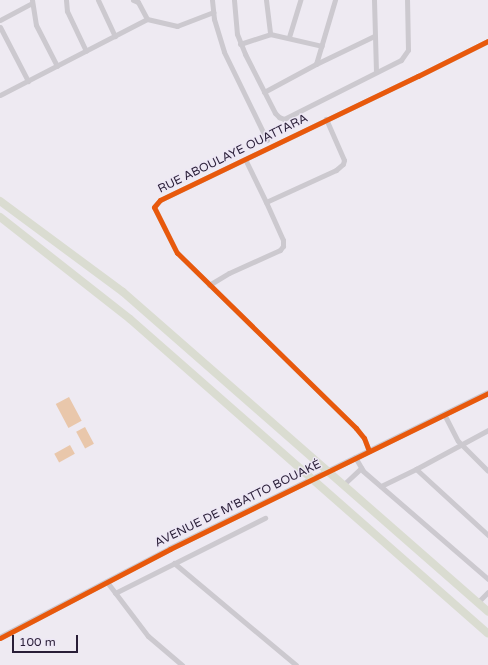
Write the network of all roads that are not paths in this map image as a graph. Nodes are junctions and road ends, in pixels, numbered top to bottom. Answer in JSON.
{"nodes":[{"id":1,"x":66,"y":0,"type":"edge"},
{"id":2,"x":98,"y":0,"type":"edge"},
{"id":3,"x":212,"y":0,"type":"edge"},
{"id":4,"x":234,"y":0,"type":"edge"},
{"id":5,"x":266,"y":0,"type":"edge"},
{"id":6,"x":300,"y":0,"type":"edge"},
{"id":7,"x":335,"y":0,"type":"edge"},
{"id":8,"x":374,"y":0,"type":"edge"},
{"id":9,"x":408,"y":0,"type":"edge"},
{"id":10,"x":137,"y":1,"type":"edge"},
{"id":11,"x":32,"y":2,"type":"edge"},
{"id":12,"x":213,"y":12,"type":"junction"},
{"id":13,"x":147,"y":19,"type":"junction"},
{"id":14,"x":0,"y":20,"type":"edge"},
{"id":15,"x":0,"y":27,"type":"edge"},
{"id":16,"x":270,"y":34,"type":"junction"},
{"id":17,"x":115,"y":36,"type":"junction"},
{"id":18,"x":374,"y":36,"type":"junction"},
{"id":19,"x":289,"y":37,"type":"junction"},
{"id":20,"x":488,"y":40,"type":"edge"},
{"id":21,"x":240,"y":44,"type":"junction"},
{"id":22,"x":322,"y":46,"type":"junction"},
{"id":23,"x":86,"y":51,"type":"junction"},
{"id":24,"x":316,"y":64,"type":"junction"},
{"id":25,"x":57,"y":66,"type":"junction"},
{"id":26,"x":376,"y":72,"type":"junction"},
{"id":27,"x":28,"y":81,"type":"junction"},
{"id":28,"x":264,"y":92,"type":"junction"},
{"id":29,"x":0,"y":95,"type":"edge"},
{"id":30,"x":326,"y":119,"type":"junction"},
{"id":31,"x":267,"y":140,"type":"dead end"},
{"id":32,"x":245,"y":159,"type":"junction"},
{"id":33,"x":0,"y":201,"type":"edge"},
{"id":34,"x":266,"y":202,"type":"junction"},
{"id":35,"x":0,"y":217,"type":"edge"},
{"id":36,"x":209,"y":285,"type":"junction"},
{"id":37,"x":488,"y":393,"type":"edge"},
{"id":38,"x":444,"y":414,"type":"junction"},
{"id":39,"x":488,"y":430,"type":"edge"},
{"id":40,"x":462,"y":444,"type":"junction"},
{"id":41,"x":369,"y":450,"type":"junction"},
{"id":42,"x":355,"y":457,"type":"junction"},
{"id":43,"x":361,"y":468,"type":"junction"},
{"id":44,"x":416,"y":469,"type":"junction"},
{"id":45,"x":327,"y":471,"type":"junction"},
{"id":46,"x":488,"y":471,"type":"edge"},
{"id":47,"x":311,"y":479,"type":"junction"},
{"id":48,"x":343,"y":486,"type":"junction"},
{"id":49,"x":381,"y":486,"type":"junction"},
{"id":50,"x":265,"y":518,"type":"dead end"},
{"id":51,"x":488,"y":535,"type":"edge"},
{"id":52,"x":174,"y":563,"type":"junction"},
{"id":53,"x":488,"y":580,"type":"edge"},
{"id":54,"x":107,"y":582,"type":"junction"},
{"id":55,"x":488,"y":592,"type":"edge"},
{"id":56,"x":115,"y":593,"type":"junction"},
{"id":57,"x":478,"y":602,"type":"junction"},
{"id":58,"x":488,"y":611,"type":"edge"},
{"id":59,"x":488,"y":632,"type":"edge"},
{"id":60,"x":0,"y":638,"type":"edge"},
{"id":61,"x":182,"y":665,"type":"edge"},
{"id":62,"x":296,"y":665,"type":"edge"}],
"edges":[{"from":1,"to":23,"type":"street"},
{"from":2,"to":17,"type":"street"},
{"from":3,"to":12,"type":"street"},
{"from":4,"to":21,"type":"street"},
{"from":5,"to":16,"type":"street"},
{"from":6,"to":19,"type":"street"},
{"from":7,"to":22,"type":"street"},
{"from":8,"to":18,"type":"street"},
{"from":9,"to":26,"type":"street"},
{"from":10,"to":13,"type":"street"},
{"from":11,"to":14,"type":"street"},
{"from":11,"to":25,"type":"street"},
{"from":12,"to":13,"type":"street"},
{"from":12,"to":31,"type":"street"},
{"from":13,"to":17,"type":"street"},
{"from":15,"to":27,"type":"street"},
{"from":16,"to":19,"type":"street"},
{"from":16,"to":21,"type":"street"},
{"from":17,"to":23,"type":"street"},
{"from":18,"to":24,"type":"street"},
{"from":18,"to":26,"type":"street"},
{"from":19,"to":22,"type":"street"},
{"from":20,"to":30,"type":"street","name":"RUE ABOULAYE OUATTARA"},
{"from":21,"to":28,"type":"street"},
{"from":22,"to":24,"type":"street"},
{"from":23,"to":25,"type":"street"},
{"from":24,"to":28,"type":"street"},
{"from":25,"to":27,"type":"street"},
{"from":26,"to":28,"type":"street"},
{"from":27,"to":29,"type":"street"},
{"from":30,"to":32,"type":"street","name":"RUE ABOULAYE OUATTARA"},
{"from":30,"to":34,"type":"street"},
{"from":32,"to":34,"type":"street"},
{"from":32,"to":36,"type":"street","name":"RUE ABOULAYE OUATTARA"},
{"from":33,"to":45,"type":"highway"},
{"from":34,"to":36,"type":"street"},
{"from":35,"to":47,"type":"highway"},
{"from":36,"to":41,"type":"street","name":"RUE ABOULAYE OUATTARA"},
{"from":37,"to":38,"type":"street","name":"AVENUE DE M'BATTO BOUAKÉ"},
{"from":38,"to":40,"type":"street"},
{"from":38,"to":41,"type":"street","name":"AVENUE DE M'BATTO BOUAKÉ"},
{"from":39,"to":40,"type":"street"},
{"from":40,"to":44,"type":"street"},
{"from":40,"to":46,"type":"street"},
{"from":41,"to":42,"type":"street","name":"AVENUE DE M'BATTO BOUAKÉ"},
{"from":42,"to":43,"type":"street"},
{"from":42,"to":45,"type":"street","name":"AVENUE DE M'BATTO BOUAKÉ"},
{"from":43,"to":48,"type":"street"},
{"from":43,"to":49,"type":"street"},
{"from":44,"to":49,"type":"street"},
{"from":44,"to":51,"type":"street"},
{"from":45,"to":47,"type":"street","name":"AVENUE DE M'BATTO BOUAKÉ"},
{"from":45,"to":48,"type":"highway"},
{"from":47,"to":54,"type":"street","name":"AVENUE DE M'BATTO BOUAKÉ"},
{"from":47,"to":59,"type":"highway"},
{"from":48,"to":57,"type":"highway"},
{"from":49,"to":53,"type":"street"},
{"from":50,"to":52,"type":"street"},
{"from":52,"to":56,"type":"street"},
{"from":52,"to":62,"type":"street"},
{"from":54,"to":56,"type":"street"},
{"from":54,"to":60,"type":"street","name":"AVENUE DE M'BATTO BOUAKÉ"},
{"from":55,"to":57,"type":"street"},
{"from":56,"to":61,"type":"street"},
{"from":57,"to":58,"type":"highway"}]}
